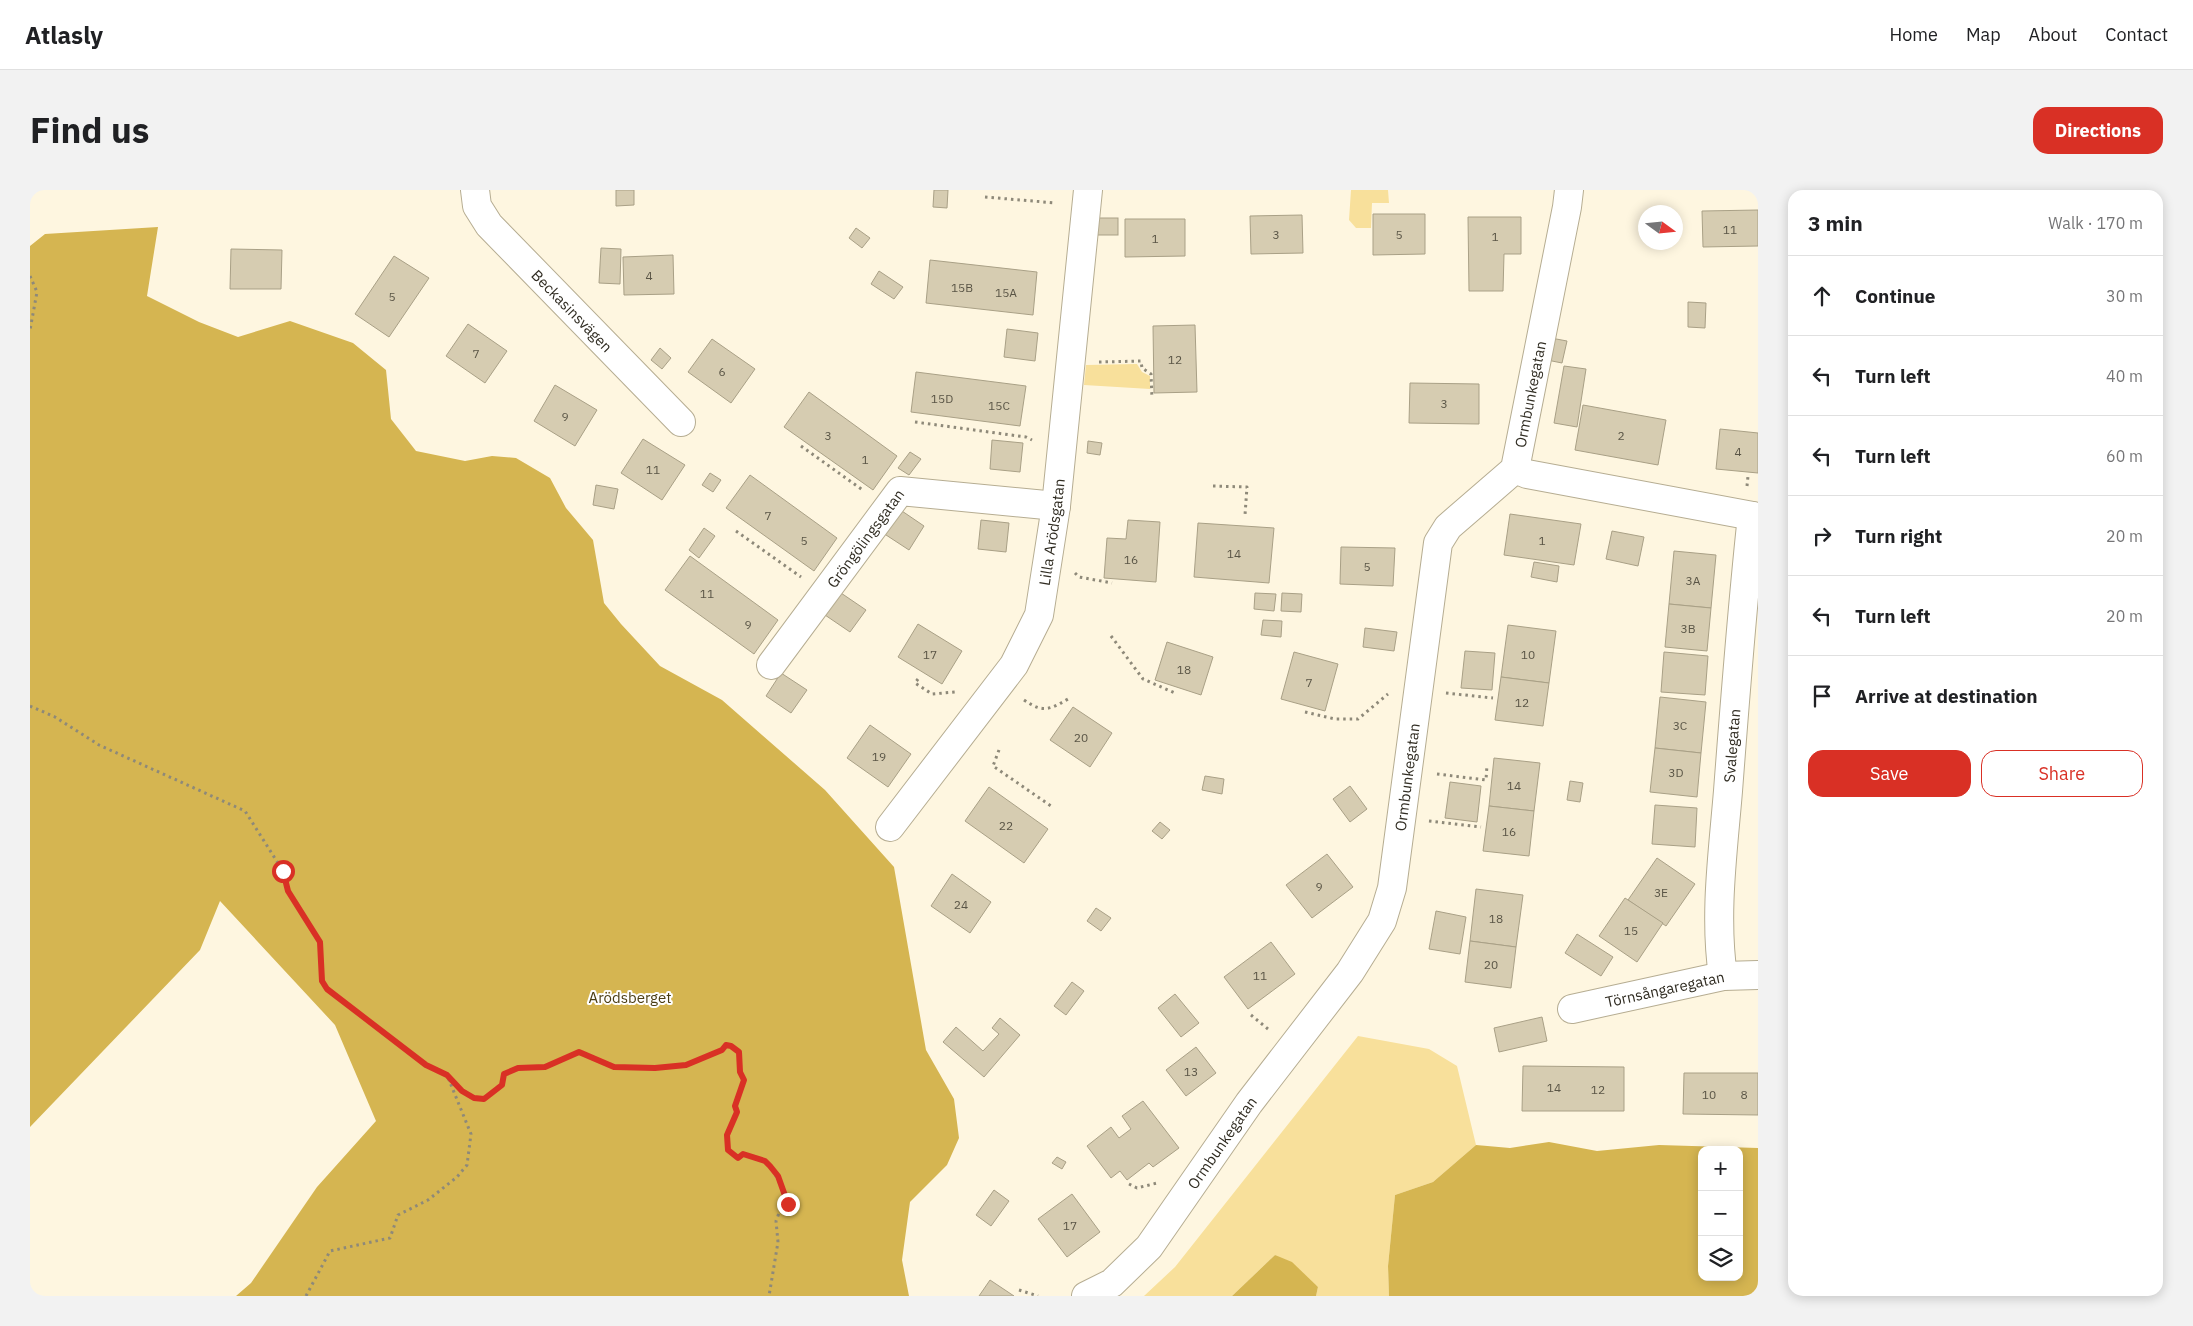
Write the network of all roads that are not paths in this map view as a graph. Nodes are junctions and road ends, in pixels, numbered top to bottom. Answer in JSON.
{"nodes":[{"id":1,"x":475,"y":190,"type":"edge"},
{"id":2,"x":1569,"y":190,"type":"edge"},
{"id":3,"x":1088,"y":198,"type":"edge"},
{"id":4,"x":682,"y":422,"type":"dead end"},
{"id":5,"x":1515,"y":469,"type":"junction"},
{"id":6,"x":1056,"y":506,"type":"junction"},
{"id":7,"x":1755,"y":516,"type":"edge"},
{"id":8,"x":771,"y":665,"type":"dead end"},
{"id":9,"x":890,"y":827,"type":"dead end"},
{"id":10,"x":1758,"y":975,"type":"edge"},
{"id":11,"x":1723,"y":976,"type":"junction"},
{"id":12,"x":1572,"y":1009,"type":"dead end"},
{"id":13,"x":1086,"y":1296,"type":"edge"}],
"edges":[{"from":1,"to":4,"type":"street","name":"Beckasinsvägen"},
{"from":2,"to":5,"type":"street","name":"Ormbunkegatan"},
{"from":3,"to":6,"type":"street","name":"Lilla Arödsgatan"},
{"from":5,"to":7,"type":"street","name":"Svalegatan"},
{"from":5,"to":13,"type":"street","name":"Ormbunkegatan"},
{"from":6,"to":8,"type":"street","name":"Gröngölingsgatan"},
{"from":6,"to":9,"type":"street","name":"Lilla Arödsgatan"},
{"from":7,"to":11,"type":"street","name":"Svalegatan"},
{"from":10,"to":11,"type":"street","name":"Törnsångaregatan"},
{"from":11,"to":12,"type":"street","name":"Törnsångaregatan"}]}
